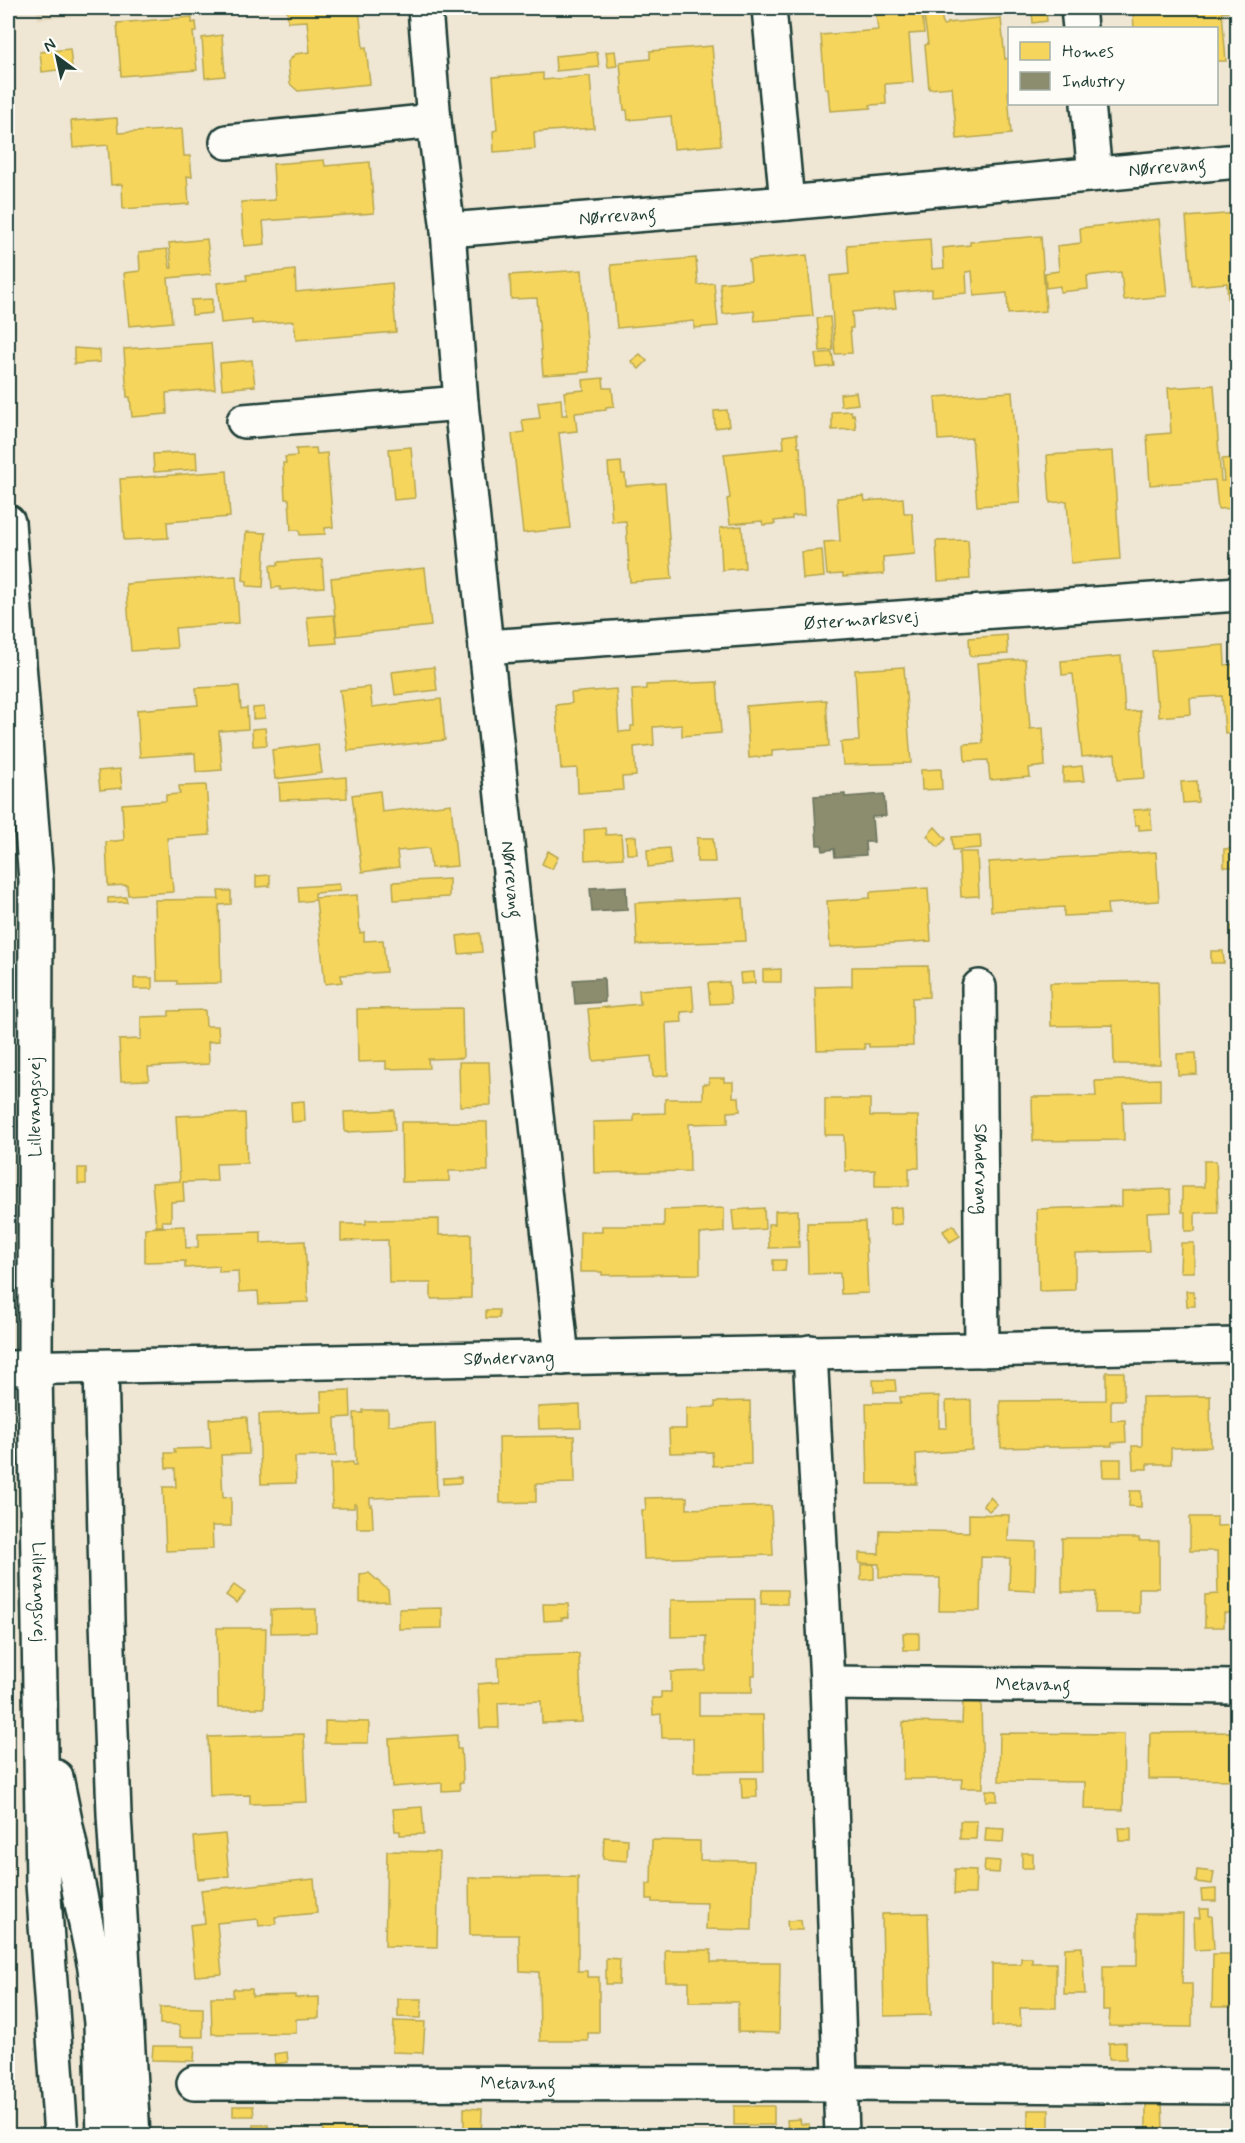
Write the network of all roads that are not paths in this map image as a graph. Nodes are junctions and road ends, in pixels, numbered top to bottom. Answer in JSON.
{"nodes":[{"id":1,"x":425,"y":8,"type":"edge"},
{"id":2,"x":769,"y":8,"type":"edge"},
{"id":3,"x":1078,"y":8,"type":"edge"},
{"id":4,"x":1080,"y":27,"type":"edge"},
{"id":5,"x":1088,"y":105,"type":"edge"},
{"id":6,"x":434,"y":121,"type":"junction"},
{"id":7,"x":227,"y":142,"type":"dead end"},
{"id":8,"x":1238,"y":161,"type":"edge"},
{"id":9,"x":1095,"y":174,"type":"junction"},
{"id":10,"x":787,"y":203,"type":"junction"},
{"id":11,"x":448,"y":230,"type":"junction"},
{"id":12,"x":461,"y":403,"type":"junction"},
{"id":13,"x":244,"y":421,"type":"dead end"},
{"id":14,"x":8,"y":522,"type":"edge"},
{"id":15,"x":1238,"y":594,"type":"edge"},
{"id":16,"x":486,"y":647,"type":"junction"},
{"id":17,"x":979,"y":987,"type":"dead end"},
{"id":18,"x":1238,"y":1345,"type":"edge"},
{"id":19,"x":982,"y":1350,"type":"junction"},
{"id":20,"x":810,"y":1352,"type":"junction"},
{"id":21,"x":562,"y":1358,"type":"junction"},
{"id":22,"x":101,"y":1367,"type":"junction"},
{"id":23,"x":21,"y":1369,"type":"edge"},
{"id":24,"x":827,"y":1683,"type":"junction"},
{"id":25,"x":1238,"y":1687,"type":"edge"},
{"id":26,"x":41,"y":1693,"type":"junction"},
{"id":27,"x":194,"y":2083,"type":"dead end"},
{"id":28,"x":842,"y":2084,"type":"junction"},
{"id":29,"x":1238,"y":2087,"type":"edge"},
{"id":30,"x":61,"y":2136,"type":"edge"},
{"id":31,"x":104,"y":2136,"type":"edge"},
{"id":32,"x":133,"y":2136,"type":"edge"},
{"id":33,"x":842,"y":2136,"type":"edge"}],
"edges":[{"from":1,"to":6,"type":"street","name":"Nørrevang"},
{"from":2,"to":10,"type":"street"},
{"from":3,"to":4,"type":"street"},
{"from":5,"to":9,"type":"street"},
{"from":6,"to":7,"type":"street"},
{"from":6,"to":11,"type":"street","name":"Nørrevang"},
{"from":8,"to":9,"type":"street","name":"Nørrevang"},
{"from":9,"to":10,"type":"street","name":"Nørrevang"},
{"from":10,"to":11,"type":"street","name":"Nørrevang"},
{"from":11,"to":12,"type":"street","name":"Nørrevang"},
{"from":12,"to":13,"type":"street"},
{"from":12,"to":16,"type":"street","name":"Nørrevang"},
{"from":14,"to":23,"type":"street","name":"Lillevangsvej"},
{"from":15,"to":16,"type":"street","name":"Østermarksvej"},
{"from":16,"to":21,"type":"street","name":"Nørrevang"},
{"from":17,"to":19,"type":"street","name":"Søndervang"},
{"from":18,"to":19,"type":"street","name":"Søndervang"},
{"from":19,"to":20,"type":"street","name":"Søndervang"},
{"from":20,"to":21,"type":"street","name":"Søndervang"},
{"from":20,"to":24,"type":"street"},
{"from":21,"to":22,"type":"street","name":"Søndervang"},
{"from":22,"to":23,"type":"street","name":"Søndervang"},
{"from":22,"to":32,"type":"street"},
{"from":23,"to":26,"type":"street","name":"Lillevangsvej"},
{"from":24,"to":25,"type":"street","name":"Metavang"},
{"from":24,"to":28,"type":"street"},
{"from":26,"to":30,"type":"street","name":"Lillevangsvej"},
{"from":26,"to":31,"type":"street","name":"Lillevangsvej"},
{"from":27,"to":28,"type":"street","name":"Metavang"},
{"from":28,"to":29,"type":"street","name":"Metavang"},
{"from":28,"to":33,"type":"street"}]}
